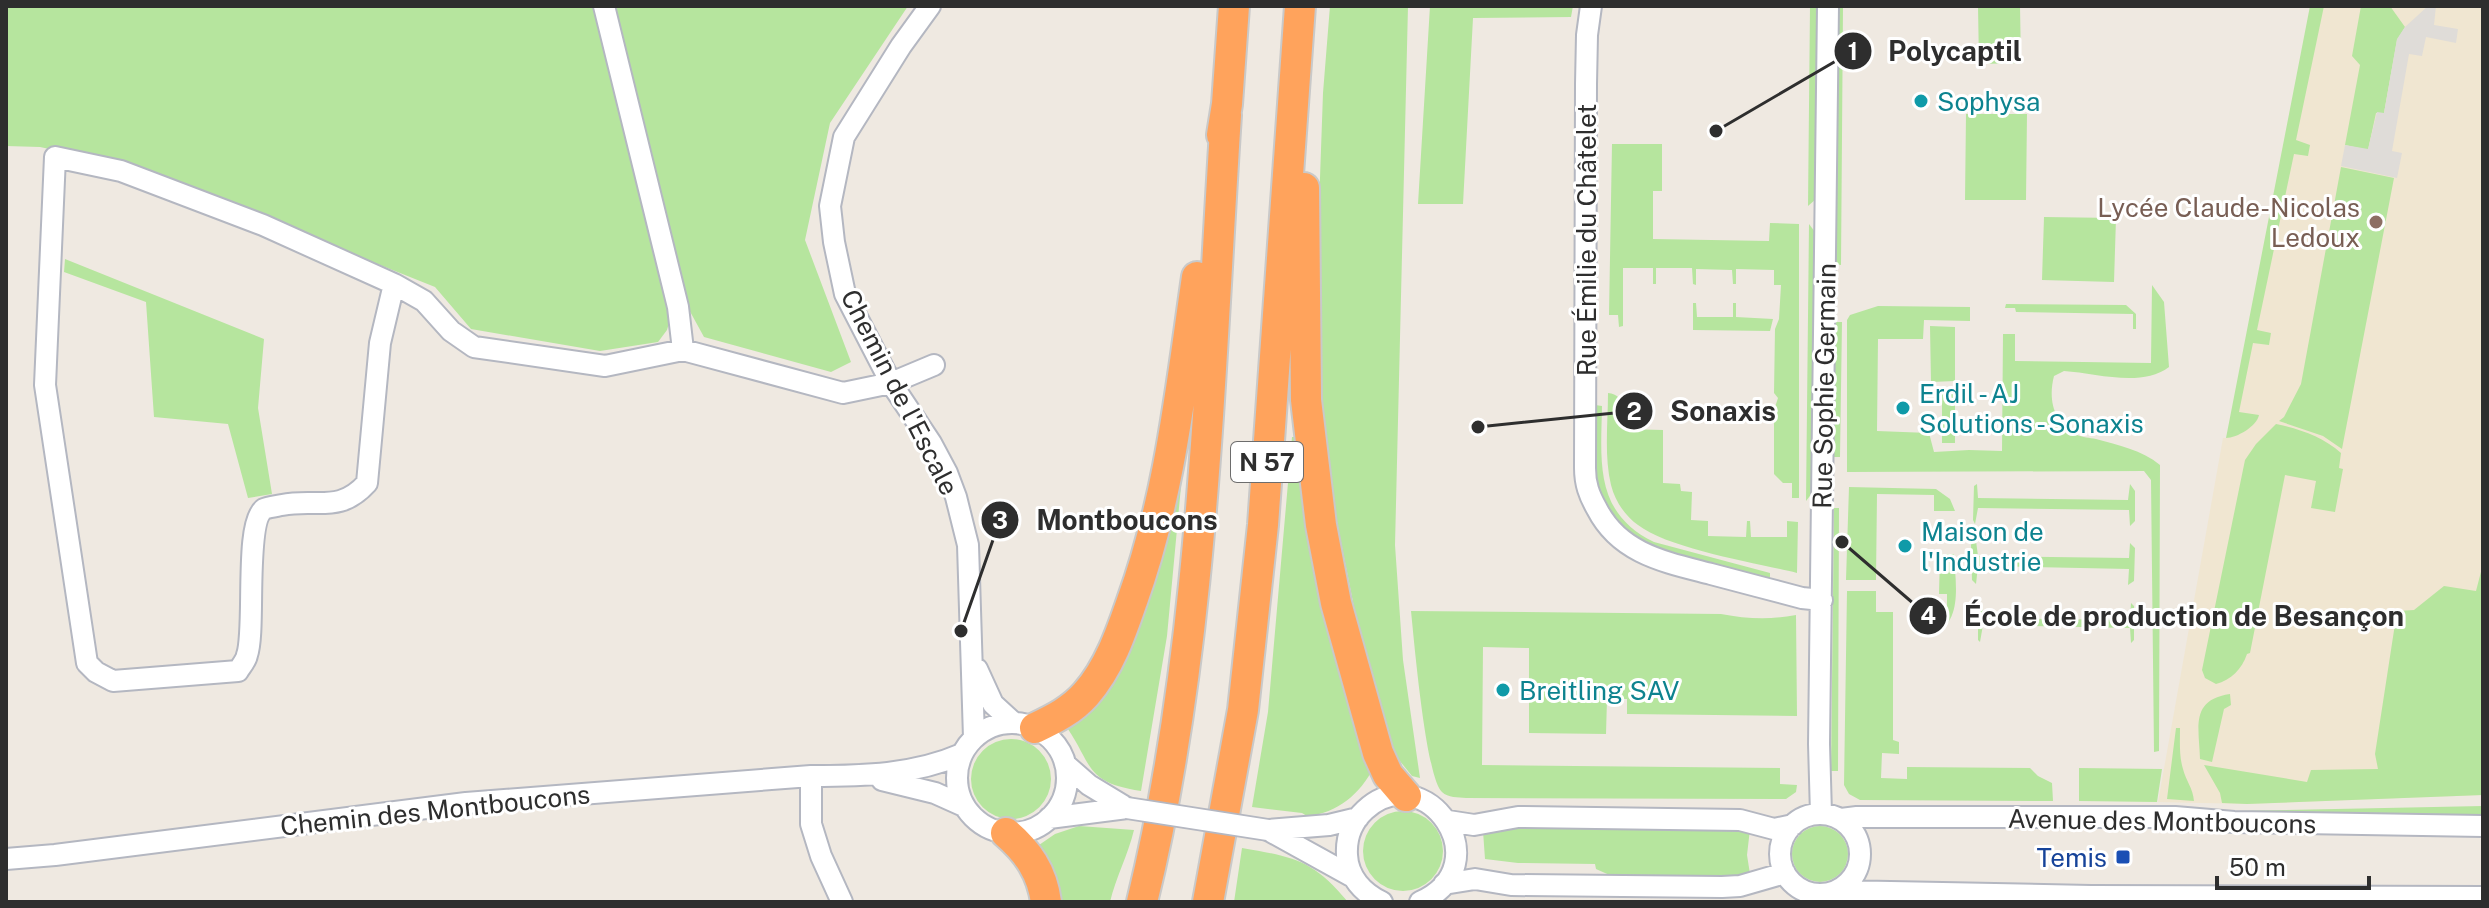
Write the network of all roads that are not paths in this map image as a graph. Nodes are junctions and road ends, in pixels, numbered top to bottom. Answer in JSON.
{"nodes":[{"id":1,"x":604,"y":6,"type":"edge"},
{"id":2,"x":930,"y":6,"type":"edge"},
{"id":3,"x":1234,"y":6,"type":"edge"},
{"id":4,"x":1591,"y":6,"type":"edge"},
{"id":5,"x":1828,"y":6,"type":"edge"},
{"id":6,"x":1299,"y":13,"type":"edge"},
{"id":7,"x":1226,"y":115,"type":"junction"},
{"id":8,"x":394,"y":284,"type":"junction"},
{"id":9,"x":683,"y":350,"type":"junction"},
{"id":10,"x":934,"y":365,"type":"dead end"},
{"id":11,"x":891,"y":383,"type":"junction"},
{"id":12,"x":1822,"y":600,"type":"junction"},
{"id":13,"x":973,"y":662,"type":"junction"},
{"id":14,"x":1025,"y":726,"type":"junction"},
{"id":15,"x":968,"y":746,"type":"junction"},
{"id":16,"x":1065,"y":764,"type":"junction"},
{"id":17,"x":811,"y":776,"type":"junction"},
{"id":18,"x":866,"y":776,"type":"junction"},
{"id":19,"x":1406,"y":796,"type":"junction"},
{"id":20,"x":964,"y":806,"type":"junction"},
{"id":21,"x":1127,"y":808,"type":"junction"},
{"id":22,"x":1831,"y":817,"type":"junction"},
{"id":23,"x":1049,"y":818,"type":"junction"},
{"id":24,"x":1358,"y":818,"type":"junction"},
{"id":25,"x":1448,"y":821,"type":"junction"},
{"id":26,"x":1793,"y":825,"type":"junction"},
{"id":27,"x":2483,"y":826,"type":"edge"},
{"id":28,"x":1268,"y":830,"type":"junction"},
{"id":29,"x":1006,"y":833,"type":"junction"},
{"id":30,"x":6,"y":859,"type":"edge"},
{"id":31,"x":1785,"y":873,"type":"junction"},
{"id":32,"x":1353,"y":877,"type":"junction"},
{"id":33,"x":1444,"y":884,"type":"junction"},
{"id":34,"x":1797,"y":896,"type":"edge"},
{"id":35,"x":1826,"y":896,"type":"edge"},
{"id":36,"x":2483,"y":897,"type":"edge"},
{"id":37,"x":842,"y":902,"type":"edge"},
{"id":38,"x":1046,"y":902,"type":"edge"},
{"id":39,"x":1142,"y":902,"type":"edge"},
{"id":40,"x":1208,"y":902,"type":"edge"},
{"id":41,"x":1382,"y":902,"type":"edge"},
{"id":42,"x":1420,"y":902,"type":"edge"}],
"edges":[{"from":1,"to":9,"type":"street"},
{"from":2,"to":11,"type":"street","name":"Chemin de l'Escale"},
{"from":3,"to":7,"type":"highway","number":"N 57"},
{"from":4,"to":12,"type":"street","name":"Rue Émilie du Châtelet"},
{"from":5,"to":12,"type":"street","name":"Rue Sophie Germain"},
{"from":6,"to":19,"type":"highway"},
{"from":6,"to":40,"type":"highway","number":"N 57"},
{"from":7,"to":14,"type":"highway"},
{"from":7,"to":39,"type":"highway","number":"N 57"},
{"from":8,"to":8,"type":"street"},
{"from":8,"to":9,"type":"street"},
{"from":9,"to":11,"type":"street"},
{"from":10,"to":11,"type":"street"},
{"from":11,"to":13,"type":"street","name":"Chemin de l'Escale"},
{"from":12,"to":22,"type":"street","name":"Rue Sophie Germain"},
{"from":13,"to":14,"type":"street","name":"Chemin de l'Escale"},
{"from":13,"to":15,"type":"street","name":"Chemin de l'Escale"},
{"from":14,"to":15,"type":"street"},
{"from":14,"to":16,"type":"street"},
{"from":15,"to":18,"type":"street","name":"Chemin des Montboucons"},
{"from":15,"to":20,"type":"street"},
{"from":16,"to":21,"type":"street"},
{"from":16,"to":23,"type":"street"},
{"from":17,"to":18,"type":"street","name":"Chemin des Montboucons"},
{"from":17,"to":30,"type":"street","name":"Chemin des Montboucons"},
{"from":17,"to":37,"type":"street"},
{"from":18,"to":20,"type":"street","name":"Chemin des Montboucons"},
{"from":19,"to":24,"type":"street"},
{"from":19,"to":25,"type":"street"},
{"from":20,"to":29,"type":"street"},
{"from":21,"to":23,"type":"street"},
{"from":21,"to":28,"type":"street","bridge":true},
{"from":22,"to":26,"type":"street"},
{"from":22,"to":27,"type":"street","name":"Avenue des Montboucons"},
{"from":22,"to":35,"type":"street"},
{"from":23,"to":29,"type":"street"},
{"from":24,"to":28,"type":"street"},
{"from":24,"to":32,"type":"street"},
{"from":25,"to":26,"type":"street"},
{"from":25,"to":33,"type":"street"},
{"from":26,"to":31,"type":"street"},
{"from":28,"to":32,"type":"street"},
{"from":29,"to":38,"type":"highway"},
{"from":31,"to":33,"type":"street"},
{"from":31,"to":34,"type":"street"},
{"from":32,"to":41,"type":"street"},
{"from":33,"to":42,"type":"street"},
{"from":34,"to":35,"type":"street"},
{"from":35,"to":36,"type":"street"}]}
